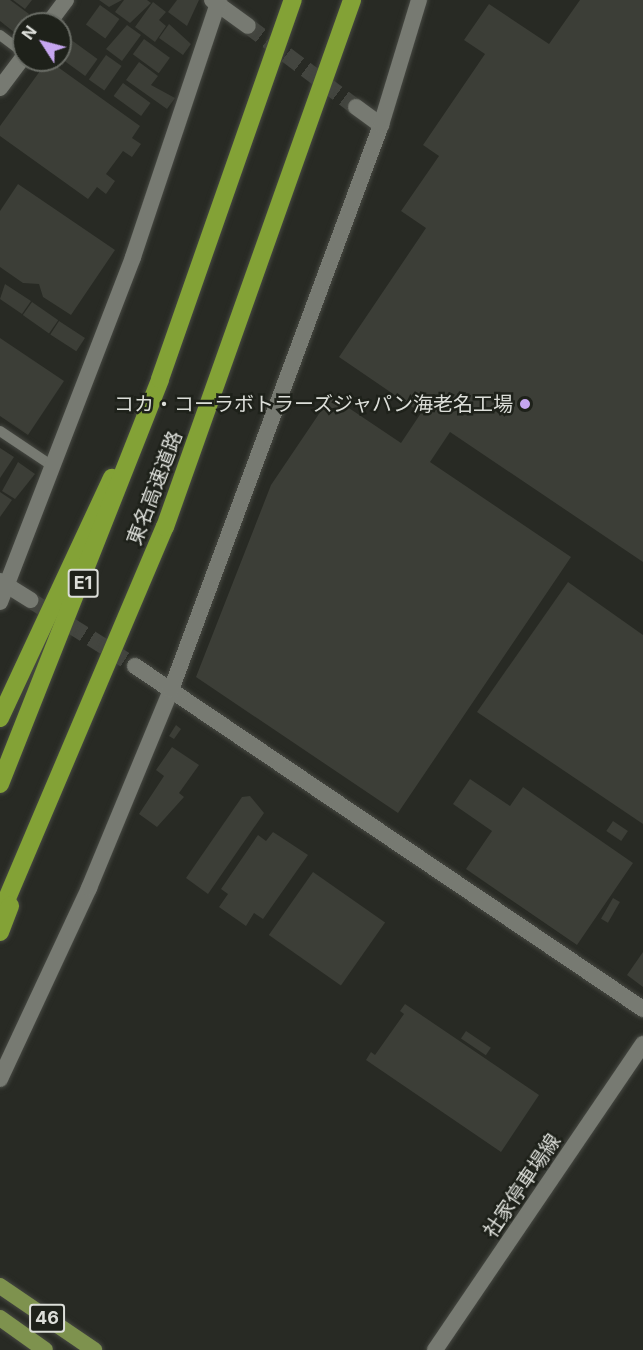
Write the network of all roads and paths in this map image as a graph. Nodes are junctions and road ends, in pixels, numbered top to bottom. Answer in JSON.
{"nodes":[{"id":1,"x":293,"y":0,"type":"edge"},
{"id":2,"x":352,"y":0,"type":"edge"},
{"id":3,"x":419,"y":0,"type":"edge"},
{"id":4,"x":216,"y":2,"type":"edge"},
{"id":5,"x":248,"y":26,"type":"tunnel mouth"},
{"id":6,"x":0,"y":35,"type":"edge"},
{"id":7,"x":12,"y":45,"type":"edge"},
{"id":8,"x":12,"y":72,"type":"edge"},
{"id":9,"x":0,"y":88,"type":"edge"},
{"id":10,"x":356,"y":107,"type":"tunnel mouth"},
{"id":11,"x":381,"y":125,"type":"junction"},
{"id":12,"x":160,"y":379,"type":"junction"},
{"id":13,"x":0,"y":431,"type":"edge"},
{"id":14,"x":54,"y":467,"type":"junction"},
{"id":15,"x":4,"y":584,"type":"edge"},
{"id":16,"x":30,"y":600,"type":"tunnel mouth"},
{"id":17,"x":0,"y":602,"type":"edge"},
{"id":18,"x":135,"y":666,"type":"tunnel mouth"},
{"id":19,"x":171,"y":690,"type":"junction"},
{"id":20,"x":0,"y":718,"type":"edge"},
{"id":21,"x":0,"y":784,"type":"edge"},
{"id":22,"x":37,"y":837,"type":"junction"},
{"id":23,"x":0,"y":915,"type":"edge"},
{"id":24,"x":0,"y":932,"type":"edge"},
{"id":25,"x":643,"y":1009,"type":"edge"},
{"id":26,"x":643,"y":1044,"type":"edge"},
{"id":27,"x":0,"y":1079,"type":"edge"},
{"id":28,"x":0,"y":1286,"type":"edge"},
{"id":29,"x":0,"y":1318,"type":"edge"},
{"id":30,"x":45,"y":1350,"type":"edge"},
{"id":31,"x":94,"y":1350,"type":"edge"},
{"id":32,"x":435,"y":1350,"type":"edge"}],
"edges":[{"from":1,"to":12,"type":"highway","name":"東名高速道路","number":"E1"},
{"from":2,"to":22,"type":"highway","name":"東名高速道路"},
{"from":3,"to":11,"type":"street"},
{"from":4,"to":5,"type":"street"},
{"from":4,"to":14,"type":"street"},
{"from":6,"to":7,"type":"lane"},
{"from":8,"to":9,"type":"street"},
{"from":10,"to":11,"type":"street"},
{"from":11,"to":19,"type":"street"},
{"from":12,"to":20,"type":"highway"},
{"from":12,"to":21,"type":"highway","name":"東名高速道路","number":"E1"},
{"from":13,"to":14,"type":"lane"},
{"from":14,"to":15,"type":"street"},
{"from":15,"to":16,"type":"street"},
{"from":15,"to":17,"type":"street"},
{"from":18,"to":19,"type":"street"},
{"from":19,"to":25,"type":"street"},
{"from":19,"to":27,"type":"street"},
{"from":22,"to":23,"type":"highway","name":"東名高速道路"},
{"from":22,"to":24,"type":"highway"},
{"from":26,"to":32,"type":"street","name":"社家停車場線"},
{"from":28,"to":31,"type":"main road","number":"46"},
{"from":29,"to":30,"type":"main road","number":"46"}]}
